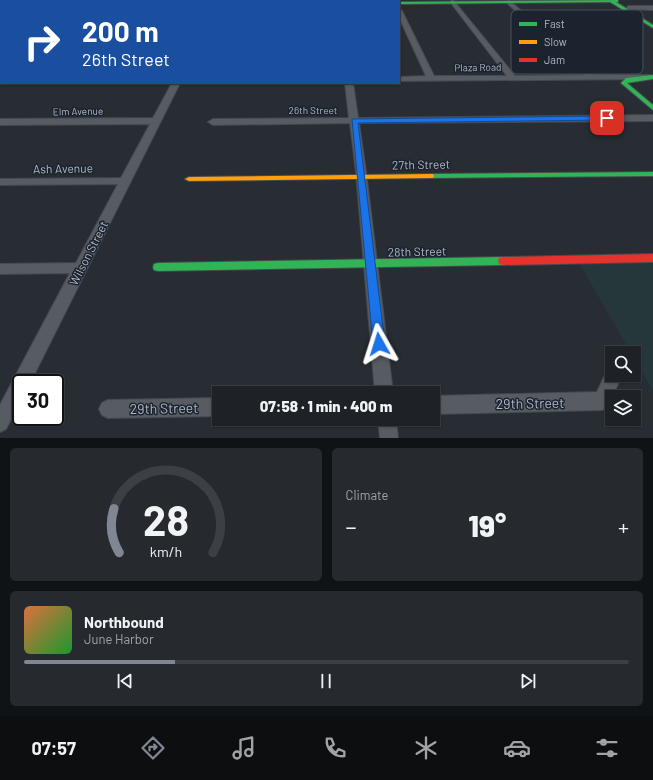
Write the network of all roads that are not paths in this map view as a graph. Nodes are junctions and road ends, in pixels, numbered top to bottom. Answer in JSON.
{"nodes":[{"id":1,"x":613,"y":0,"type":"edge"},
{"id":2,"x":452,"y":2,"type":"junction"},
{"id":3,"x":509,"y":2,"type":"junction"},
{"id":4,"x":400,"y":3,"type":"edge"},
{"id":5,"x":630,"y":8,"type":"junction"},
{"id":6,"x":653,"y":8,"type":"edge"},
{"id":7,"x":518,"y":10,"type":"edge"},
{"id":8,"x":628,"y":10,"type":"edge"},
{"id":9,"x":633,"y":10,"type":"edge"},
{"id":10,"x":400,"y":13,"type":"edge"},
{"id":11,"x":643,"y":16,"type":"edge"},
{"id":12,"x":643,"y":20,"type":"edge"},
{"id":13,"x":653,"y":22,"type":"edge"},
{"id":14,"x":653,"y":27,"type":"edge"},
{"id":15,"x":589,"y":74,"type":"edge"},
{"id":16,"x":512,"y":77,"type":"junction"},
{"id":17,"x":651,"y":77,"type":"edge"},
{"id":18,"x":593,"y":78,"type":"junction"},
{"id":19,"x":400,"y":79,"type":"edge"},
{"id":20,"x":431,"y":79,"type":"junction"},
{"id":21,"x":175,"y":84,"type":"edge"},
{"id":22,"x":349,"y":84,"type":"edge"},
{"id":23,"x":628,"y":87,"type":"junction"},
{"id":24,"x":653,"y":108,"type":"edge"},
{"id":25,"x":653,"y":118,"type":"edge"},
{"id":26,"x":156,"y":121,"type":"junction"},
{"id":27,"x":355,"y":121,"type":"junction"},
{"id":28,"x":0,"y":122,"type":"edge"},
{"id":29,"x":213,"y":122,"type":"dead end"},
{"id":30,"x":653,"y":174,"type":"edge"},
{"id":31,"x":361,"y":177,"type":"junction"},
{"id":32,"x":190,"y":180,"type":"dead end"},
{"id":33,"x":125,"y":181,"type":"junction"},
{"id":34,"x":0,"y":182,"type":"edge"},
{"id":35,"x":653,"y":258,"type":"edge"},
{"id":36,"x":370,"y":264,"type":"junction"},
{"id":37,"x":158,"y":267,"type":"dead end"},
{"id":38,"x":80,"y":268,"type":"junction"},
{"id":39,"x":0,"y":269,"type":"edge"},
{"id":40,"x":611,"y":382,"type":"edge"},
{"id":41,"x":383,"y":386,"type":"edge"},
{"id":42,"x":440,"y":405,"type":"edge"},
{"id":43,"x":212,"y":408,"type":"edge"},
{"id":44,"x":108,"y":409,"type":"dead end"},
{"id":45,"x":2,"y":417,"type":"edge"},
{"id":46,"x":388,"y":426,"type":"edge"},
{"id":47,"x":389,"y":438,"type":"edge"}],
"edges":[{"from":1,"to":3,"type":"street"},
{"from":1,"to":5,"type":"street"},
{"from":1,"to":8,"type":"street"},
{"from":2,"to":3,"type":"street"},
{"from":2,"to":4,"type":"street"},
{"from":2,"to":16,"type":"street"},
{"from":3,"to":7,"type":"street"},
{"from":5,"to":6,"type":"street"},
{"from":5,"to":9,"type":"street"},
{"from":10,"to":20,"type":"street"},
{"from":11,"to":13,"type":"street"},
{"from":12,"to":14,"type":"street"},
{"from":15,"to":18,"type":"street"},
{"from":16,"to":18,"type":"street","name":"Plaza Road"},
{"from":16,"to":20,"type":"street","name":"Plaza Road"},
{"from":17,"to":18,"type":"street","name":"Plaza Road"},
{"from":17,"to":23,"type":"street"},
{"from":18,"to":23,"type":"street"},
{"from":19,"to":20,"type":"street","name":"Plaza Road"},
{"from":21,"to":26,"type":"street","name":"Wilson Street"},
{"from":22,"to":27,"type":"street"},
{"from":23,"to":24,"type":"street"},
{"from":25,"to":27,"type":"street","name":"26th Street"},
{"from":26,"to":28,"type":"street","name":"Elm Avenue"},
{"from":26,"to":33,"type":"street","name":"Wilson Street"},
{"from":27,"to":29,"type":"street","name":"26th Street"},
{"from":27,"to":31,"type":"street"},
{"from":30,"to":31,"type":"street","name":"27th Street"},
{"from":31,"to":32,"type":"street","name":"27th Street"},
{"from":31,"to":36,"type":"street"},
{"from":33,"to":34,"type":"street","name":"Ash Avenue"},
{"from":33,"to":38,"type":"street","name":"Wilson Street"},
{"from":35,"to":36,"type":"street","name":"28th Street"},
{"from":36,"to":37,"type":"street","name":"28th Street"},
{"from":36,"to":41,"type":"street"},
{"from":38,"to":39,"type":"street"},
{"from":38,"to":45,"type":"street","name":"Wilson Street"},
{"from":40,"to":42,"type":"street","name":"29th Street"},
{"from":43,"to":44,"type":"street","name":"29th Street"},
{"from":46,"to":47,"type":"street"}]}
